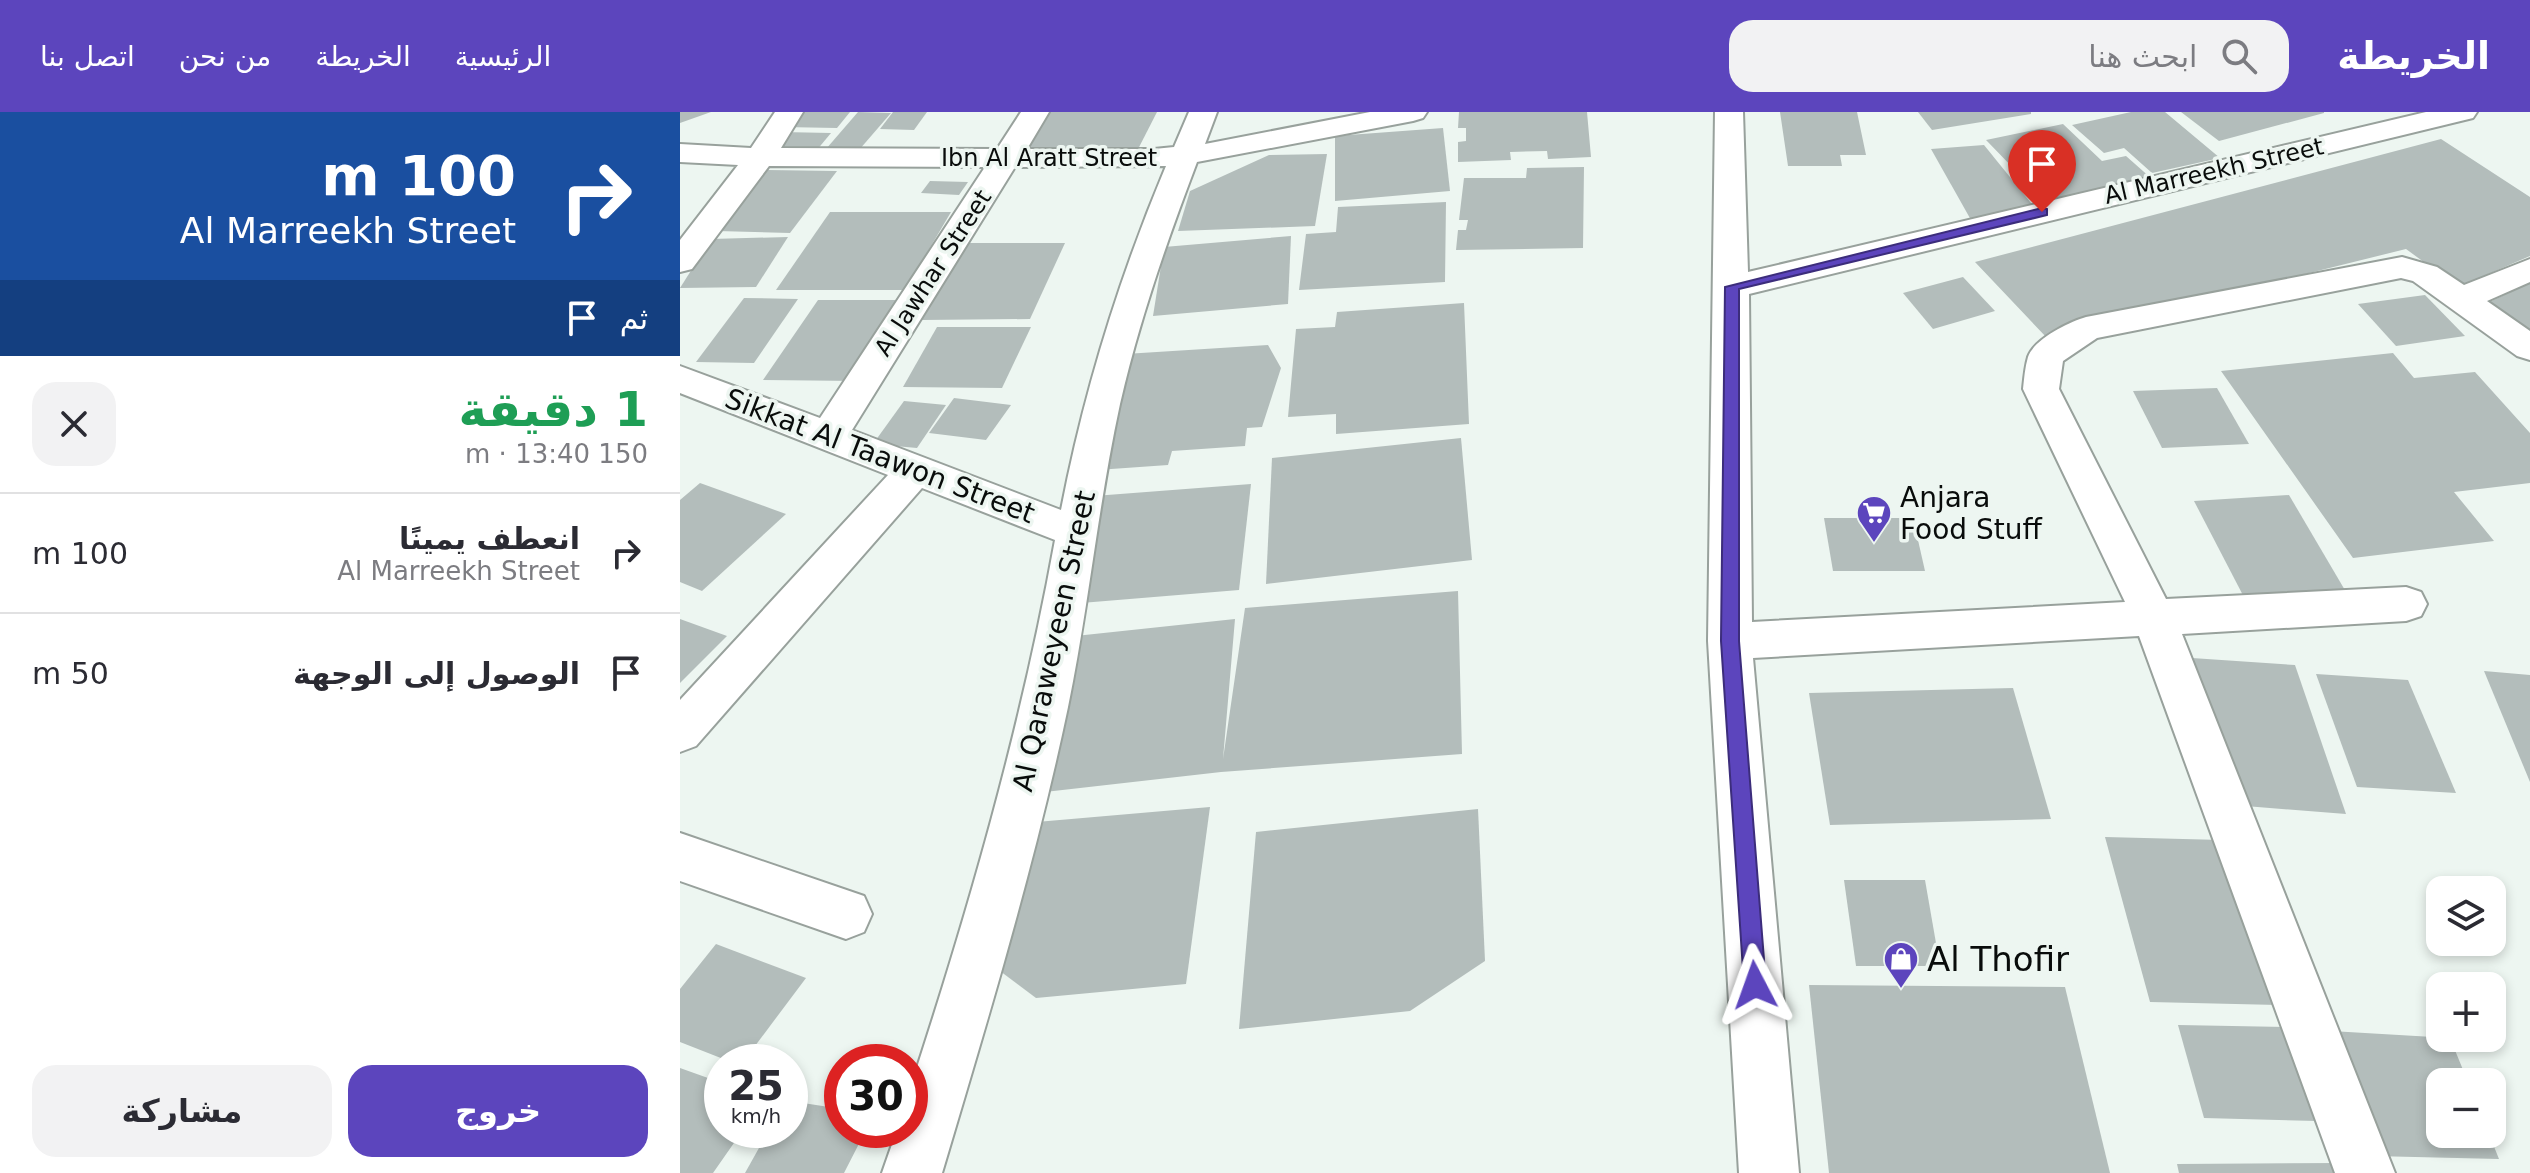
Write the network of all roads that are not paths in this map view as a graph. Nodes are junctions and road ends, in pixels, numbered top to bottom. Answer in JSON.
{"nodes":[{"id":1,"x":789,"y":112,"type":"edge"},
{"id":2,"x":1035,"y":112,"type":"edge"},
{"id":3,"x":1203,"y":112,"type":"edge"},
{"id":4,"x":1413,"y":112,"type":"edge"},
{"id":5,"x":1729,"y":112,"type":"edge"},
{"id":6,"x":2463,"y":112,"type":"edge"},
{"id":7,"x":1370,"y":116,"type":"edge"},
{"id":8,"x":2406,"y":118,"type":"edge"},
{"id":9,"x":680,"y":153,"type":"edge"},
{"id":10,"x":1184,"y":156,"type":"junction"},
{"id":11,"x":760,"y":157,"type":"junction"},
{"id":12,"x":1005,"y":159,"type":"junction"},
{"id":13,"x":680,"y":262,"type":"edge"},
{"id":14,"x":2530,"y":269,"type":"edge"},
{"id":15,"x":1732,"y":287,"type":"junction"},
{"id":16,"x":2463,"y":299,"type":"junction"},
{"id":17,"x":2530,"y":348,"type":"edge"},
{"id":18,"x":680,"y":379,"type":"edge"},
{"id":19,"x":830,"y":434,"type":"junction"},
{"id":20,"x":914,"y":471,"type":"junction"},
{"id":21,"x":1079,"y":533,"type":"junction"},
{"id":22,"x":2406,"y":604,"type":"dead end"},
{"id":23,"x":2155,"y":620,"type":"junction"},
{"id":24,"x":1730,"y":641,"type":"junction"},
{"id":25,"x":680,"y":732,"type":"edge"},
{"id":26,"x":680,"y":857,"type":"edge"},
{"id":27,"x":846,"y":914,"type":"dead end"},
{"id":28,"x":912,"y":1173,"type":"edge"},
{"id":29,"x":1769,"y":1173,"type":"edge"},
{"id":30,"x":2365,"y":1173,"type":"edge"}],
"edges":[{"from":1,"to":11,"type":"street"},
{"from":2,"to":12,"type":"street","name":"Al Jawhar Street"},
{"from":3,"to":10,"type":"street","name":"Al Qaraweyeen Street"},
{"from":4,"to":7,"type":"street","name":"Ibn Al Aratt Street"},
{"from":5,"to":15,"type":"street"},
{"from":6,"to":8,"type":"street","name":"Al Marreekh Street"},
{"from":7,"to":10,"type":"street","name":"Ibn Al Aratt Street"},
{"from":8,"to":15,"type":"street","name":"Al Marreekh Street"},
{"from":9,"to":11,"type":"street","name":"Ibn Al Aratt Street"},
{"from":10,"to":12,"type":"street","name":"Ibn Al Aratt Street"},
{"from":10,"to":21,"type":"street","name":"Al Qaraweyeen Street"},
{"from":11,"to":12,"type":"street","name":"Ibn Al Aratt Street"},
{"from":11,"to":13,"type":"street"},
{"from":12,"to":19,"type":"street","name":"Al Jawhar Street"},
{"from":14,"to":16,"type":"street"},
{"from":15,"to":24,"type":"street"},
{"from":16,"to":17,"type":"street"},
{"from":16,"to":23,"type":"street"},
{"from":18,"to":19,"type":"street","name":"Sikkat Al Taawon Street"},
{"from":19,"to":20,"type":"street","name":"Sikkat Al Taawon Street"},
{"from":20,"to":21,"type":"street","name":"Sikkat Al Taawon Street"},
{"from":20,"to":25,"type":"street"},
{"from":21,"to":28,"type":"street","name":"Al Qaraweyeen Street"},
{"from":22,"to":23,"type":"street"},
{"from":23,"to":24,"type":"street"},
{"from":23,"to":30,"type":"street"},
{"from":24,"to":29,"type":"street"},
{"from":26,"to":27,"type":"street"}]}
